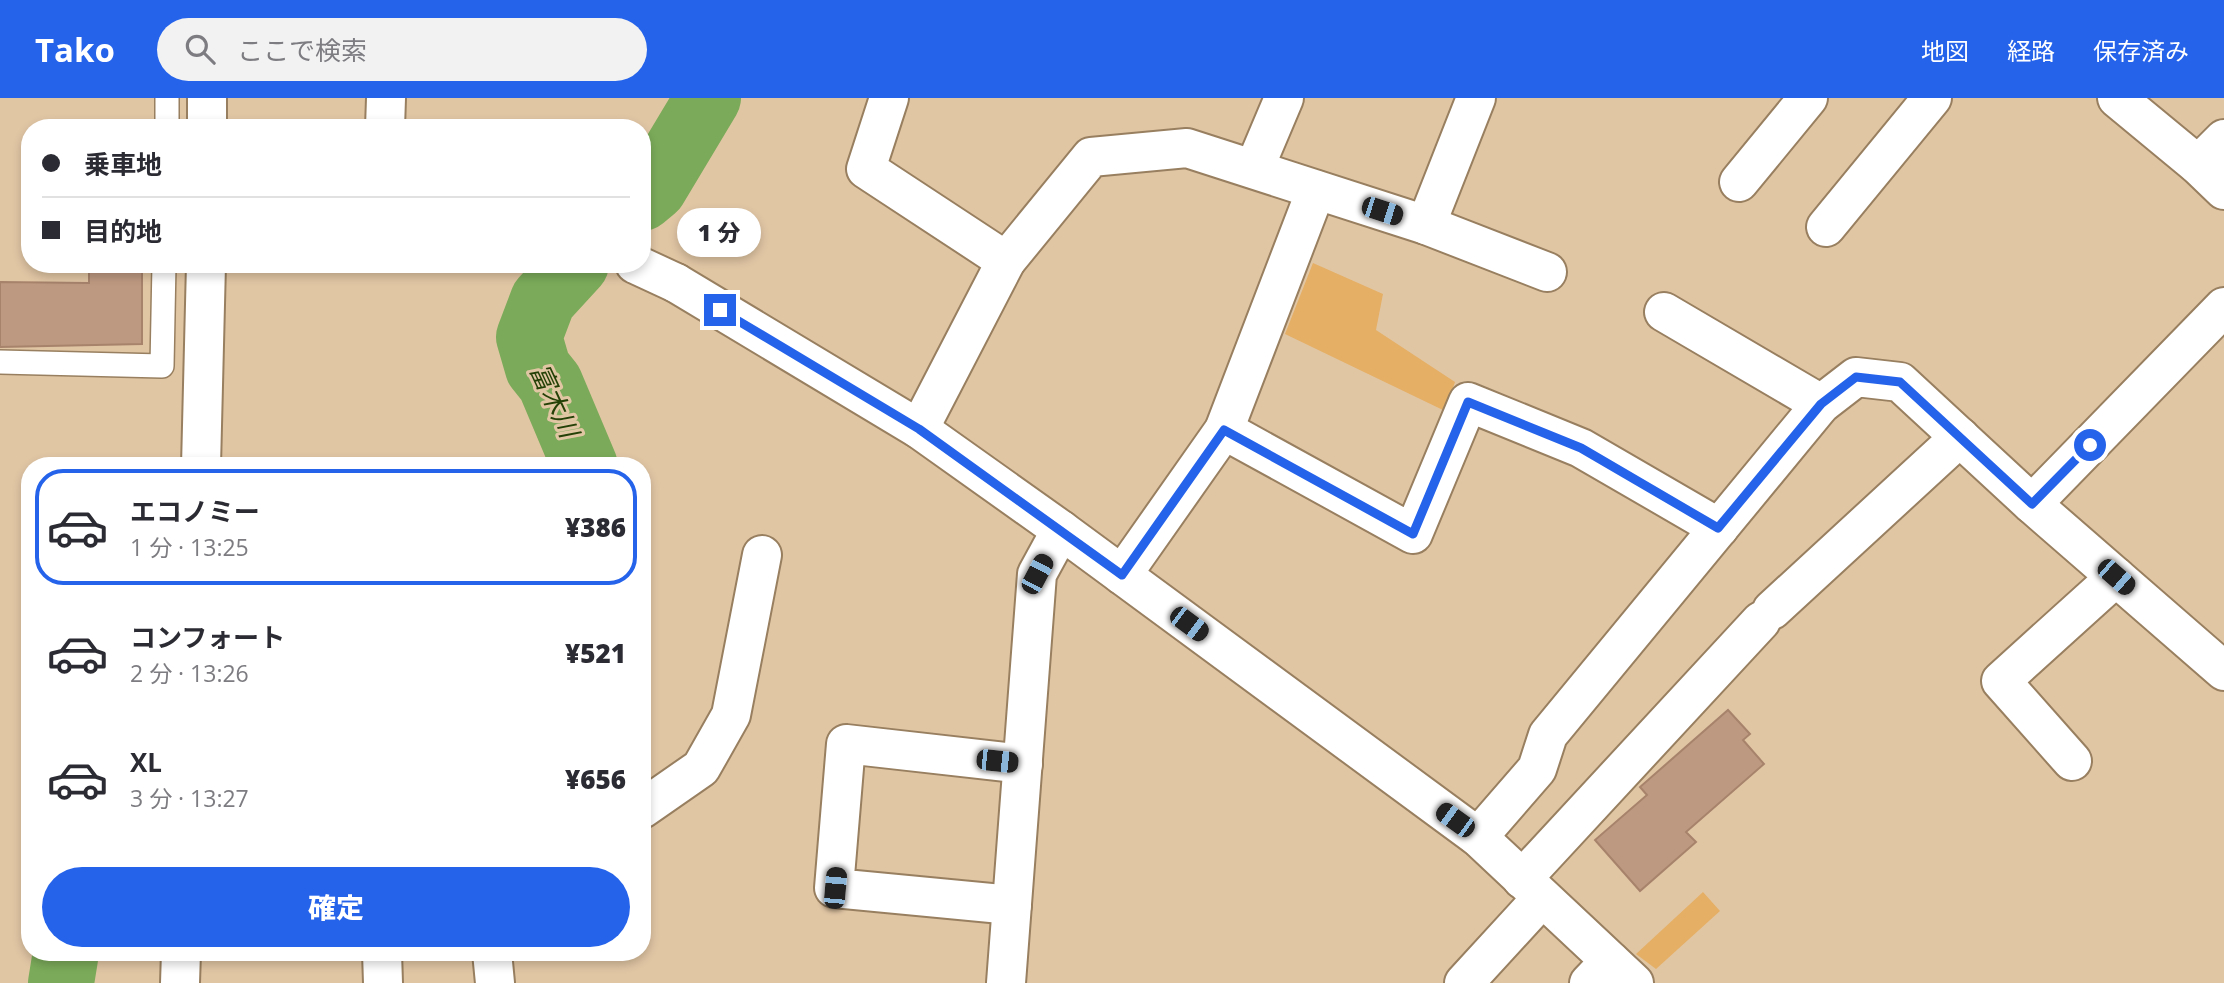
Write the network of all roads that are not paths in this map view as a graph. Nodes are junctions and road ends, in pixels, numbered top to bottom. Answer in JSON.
{"nodes":[{"id":1,"x":167,"y":98,"type":"edge"},
{"id":2,"x":207,"y":98,"type":"edge"},
{"id":3,"x":386,"y":98,"type":"edge"},
{"id":4,"x":889,"y":98,"type":"edge"},
{"id":5,"x":1284,"y":98,"type":"edge"},
{"id":6,"x":1808,"y":98,"type":"edge"},
{"id":7,"x":1932,"y":98,"type":"edge"},
{"id":8,"x":2117,"y":98,"type":"edge"},
{"id":9,"x":1464,"y":102,"type":"edge"},
{"id":10,"x":167,"y":119,"type":"edge"},
{"id":11,"x":207,"y":119,"type":"edge"},
{"id":12,"x":385,"y":119,"type":"edge"},
{"id":13,"x":2216,"y":164,"type":"edge"},
{"id":14,"x":1254,"y":169,"type":"junction"},
{"id":15,"x":1739,"y":182,"type":"dead end"},
{"id":16,"x":1316,"y":190,"type":"junction"},
{"id":17,"x":1426,"y":225,"type":"junction"},
{"id":18,"x":1826,"y":227,"type":"dead end"},
{"id":19,"x":1006,"y":261,"type":"junction"},
{"id":20,"x":651,"y":271,"type":"edge"},
{"id":21,"x":1547,"y":272,"type":"dead end"},
{"id":22,"x":164,"y":273,"type":"edge"},
{"id":23,"x":206,"y":273,"type":"edge"},
{"id":24,"x":2224,"y":307,"type":"edge"},
{"id":25,"x":1664,"y":312,"type":"dead end"},
{"id":26,"x":0,"y":362,"type":"edge"},
{"id":27,"x":162,"y":366,"type":"junction"},
{"id":28,"x":203,"y":368,"type":"junction"},
{"id":29,"x":1821,"y":404,"type":"junction"},
{"id":30,"x":919,"y":429,"type":"junction"},
{"id":31,"x":1224,"y":430,"type":"junction"},
{"id":32,"x":1960,"y":437,"type":"junction"},
{"id":33,"x":201,"y":457,"type":"edge"},
{"id":34,"x":2032,"y":504,"type":"junction"},
{"id":35,"x":1718,"y":528,"type":"junction"},
{"id":36,"x":1061,"y":530,"type":"junction"},
{"id":37,"x":762,"y":555,"type":"dead end"},
{"id":38,"x":1122,"y":575,"type":"junction"},
{"id":39,"x":2116,"y":577,"type":"junction"},
{"id":40,"x":2224,"y":671,"type":"edge"},
{"id":41,"x":2072,"y":761,"type":"dead end"},
{"id":42,"x":1023,"y":764,"type":"junction"},
{"id":43,"x":651,"y":803,"type":"edge"},
{"id":44,"x":1478,"y":837,"type":"junction"},
{"id":45,"x":1532,"y":888,"type":"junction"},
{"id":46,"x":1012,"y":905,"type":"junction"},
{"id":47,"x":181,"y":961,"type":"edge"},
{"id":48,"x":382,"y":961,"type":"edge"},
{"id":49,"x":493,"y":961,"type":"edge"},
{"id":50,"x":1611,"y":976,"type":"edge"},
{"id":51,"x":180,"y":983,"type":"edge"},
{"id":52,"x":383,"y":983,"type":"edge"},
{"id":53,"x":495,"y":983,"type":"edge"},
{"id":54,"x":1006,"y":983,"type":"edge"},
{"id":55,"x":1464,"y":983,"type":"edge"}],
"edges":[{"from":1,"to":10,"type":"lane"},
{"from":2,"to":11,"type":"street"},
{"from":3,"to":12,"type":"street"},
{"from":4,"to":19,"type":"street"},
{"from":5,"to":14,"type":"street"},
{"from":6,"to":15,"type":"street"},
{"from":7,"to":18,"type":"street"},
{"from":8,"to":13,"type":"street"},
{"from":9,"to":17,"type":"street"},
{"from":14,"to":16,"type":"street"},
{"from":14,"to":19,"type":"street"},
{"from":16,"to":17,"type":"street"},
{"from":16,"to":31,"type":"street"},
{"from":17,"to":21,"type":"street"},
{"from":19,"to":30,"type":"street"},
{"from":20,"to":30,"type":"street"},
{"from":22,"to":27,"type":"lane"},
{"from":23,"to":28,"type":"street"},
{"from":24,"to":34,"type":"street"},
{"from":25,"to":29,"type":"street"},
{"from":26,"to":27,"type":"lane"},
{"from":27,"to":28,"type":"lane"},
{"from":28,"to":33,"type":"street"},
{"from":29,"to":32,"type":"street"},
{"from":29,"to":35,"type":"street"},
{"from":30,"to":36,"type":"street"},
{"from":31,"to":35,"type":"street"},
{"from":31,"to":38,"type":"street"},
{"from":32,"to":34,"type":"street"},
{"from":32,"to":45,"type":"street"},
{"from":34,"to":39,"type":"street"},
{"from":35,"to":44,"type":"street"},
{"from":36,"to":38,"type":"street"},
{"from":36,"to":42,"type":"street"},
{"from":37,"to":43,"type":"street"},
{"from":38,"to":44,"type":"street"},
{"from":39,"to":40,"type":"street"},
{"from":39,"to":41,"type":"street"},
{"from":42,"to":46,"type":"street"},
{"from":42,"to":46,"type":"street"},
{"from":44,"to":45,"type":"street"},
{"from":45,"to":50,"type":"street"},
{"from":45,"to":55,"type":"street"},
{"from":46,"to":54,"type":"street"},
{"from":47,"to":51,"type":"street"},
{"from":48,"to":52,"type":"street"},
{"from":49,"to":53,"type":"street"}]}
